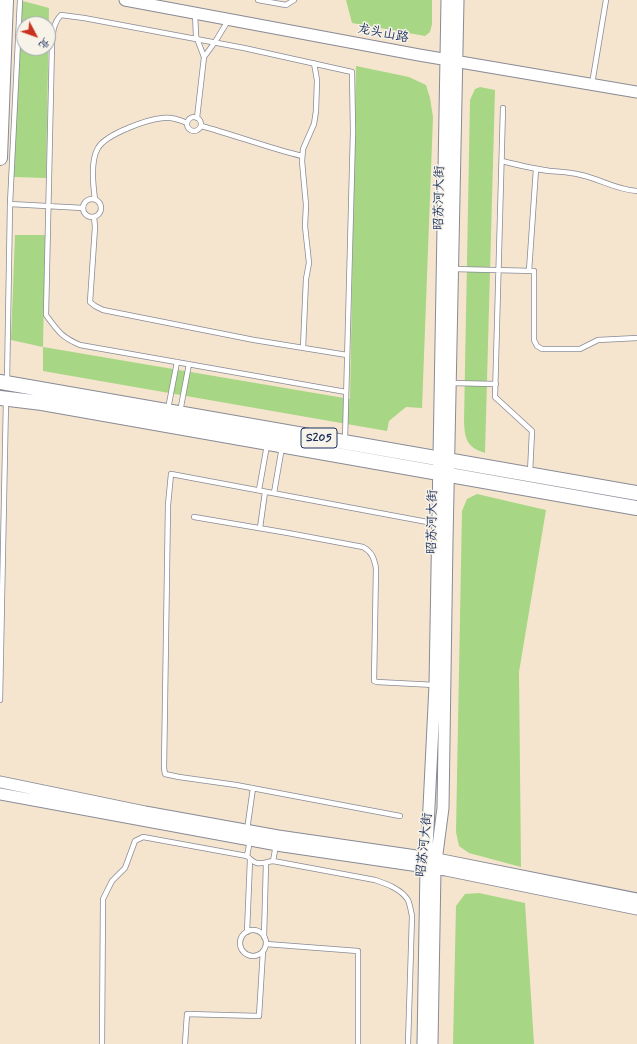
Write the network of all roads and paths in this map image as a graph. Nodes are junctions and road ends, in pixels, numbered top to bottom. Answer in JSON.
{"nodes":[{"id":1,"x":6,"y":0,"type":"edge"},
{"id":2,"x":20,"y":0,"type":"edge"},
{"id":3,"x":125,"y":0,"type":"edge"},
{"id":4,"x":258,"y":0,"type":"edge"},
{"id":5,"x":294,"y":0,"type":"edge"},
{"id":6,"x":447,"y":0,"type":"edge"},
{"id":7,"x":458,"y":0,"type":"edge"},
{"id":8,"x":606,"y":0,"type":"edge"},
{"id":9,"x":195,"y":13,"type":"junction"},
{"id":10,"x":228,"y":19,"type":"junction"},
{"id":11,"x":197,"y":39,"type":"junction"},
{"id":12,"x":215,"y":42,"type":"junction"},
{"id":13,"x":204,"y":57,"type":"junction"},
{"id":14,"x":451,"y":60,"type":"junction"},
{"id":15,"x":314,"y":63,"type":"junction"},
{"id":16,"x":592,"y":84,"type":"junction"},
{"id":17,"x":637,"y":92,"type":"edge"},
{"id":18,"x":503,"y":108,"type":"dead end"},
{"id":19,"x":197,"y":118,"type":"junction"},
{"id":20,"x":187,"y":123,"type":"junction"},
{"id":21,"x":201,"y":126,"type":"junction"},
{"id":22,"x":302,"y":156,"type":"junction"},
{"id":23,"x":0,"y":158,"type":"edge"},
{"id":24,"x":502,"y":161,"type":"junction"},
{"id":25,"x":536,"y":169,"type":"junction"},
{"id":26,"x":637,"y":191,"type":"edge"},
{"id":27,"x":95,"y":200,"type":"junction"},
{"id":28,"x":10,"y":204,"type":"junction"},
{"id":29,"x":49,"y":206,"type":"junction"},
{"id":30,"x":83,"y":208,"type":"junction"},
{"id":31,"x":94,"y":217,"type":"junction"},
{"id":32,"x":453,"y":269,"type":"junction"},
{"id":33,"x":499,"y":270,"type":"junction"},
{"id":34,"x":529,"y":271,"type":"junction"},
{"id":35,"x":637,"y":338,"type":"edge"},
{"id":36,"x":304,"y":348,"type":"junction"},
{"id":37,"x":347,"y":355,"type":"junction"},
{"id":38,"x":177,"y":362,"type":"junction"},
{"id":39,"x":189,"y":364,"type":"junction"},
{"id":40,"x":3,"y":383,"type":"edge"},
{"id":41,"x":450,"y":383,"type":"junction"},
{"id":42,"x":496,"y":384,"type":"junction"},
{"id":43,"x":346,"y":392,"type":"junction"},
{"id":44,"x":3,"y":398,"type":"edge"},
{"id":45,"x":174,"y":412,"type":"junction"},
{"id":46,"x":268,"y":442,"type":"junction"},
{"id":47,"x":345,"y":442,"type":"junction"},
{"id":48,"x":282,"y":445,"type":"junction"},
{"id":49,"x":443,"y":466,"type":"junction"},
{"id":50,"x":530,"y":474,"type":"junction"},
{"id":51,"x":259,"y":490,"type":"junction"},
{"id":52,"x":265,"y":492,"type":"junction"},
{"id":53,"x":274,"y":493,"type":"junction"},
{"id":54,"x":637,"y":493,"type":"edge"},
{"id":55,"x":637,"y":508,"type":"edge"},
{"id":56,"x":194,"y":517,"type":"dead end"},
{"id":57,"x":438,"y":524,"type":"junction"},
{"id":58,"x":260,"y":528,"type":"junction"},
{"id":59,"x":435,"y":685,"type":"junction"},
{"id":60,"x":0,"y":700,"type":"edge"},
{"id":61,"x":0,"y":782,"type":"edge"},
{"id":62,"x":254,"y":788,"type":"junction"},
{"id":63,"x":0,"y":794,"type":"edge"},
{"id":64,"x":400,"y":816,"type":"dead end"},
{"id":65,"x":249,"y":834,"type":"junction"},
{"id":66,"x":277,"y":840,"type":"junction"},
{"id":67,"x":248,"y":858,"type":"junction"},
{"id":68,"x":273,"y":860,"type":"junction"},
{"id":69,"x":266,"y":863,"type":"junction"},
{"id":70,"x":431,"y":863,"type":"junction"},
{"id":71,"x":637,"y":899,"type":"edge"},
{"id":72,"x":637,"y":909,"type":"edge"},
{"id":73,"x":247,"y":932,"type":"junction"},
{"id":74,"x":264,"y":937,"type":"junction"},
{"id":75,"x":266,"y":944,"type":"junction"},
{"id":76,"x":263,"y":951,"type":"junction"},
{"id":77,"x":102,"y":1044,"type":"edge"},
{"id":78,"x":185,"y":1044,"type":"edge"},
{"id":79,"x":358,"y":1044,"type":"edge"},
{"id":80,"x":408,"y":1044,"type":"edge"},
{"id":81,"x":423,"y":1044,"type":"edge"},
{"id":82,"x":432,"y":1044,"type":"edge"}],
"edges":[{"from":1,"to":23,"type":"main road"},
{"from":2,"to":28,"type":"lane"},
{"from":3,"to":9,"type":"street","name":"龙头山路"},
{"from":4,"to":5,"type":"lane"},
{"from":6,"to":14,"type":"street","name":"昭苏河大街"},
{"from":7,"to":14,"type":"street","name":"昭苏河大街"},
{"from":8,"to":16,"type":"lane"},
{"from":9,"to":10,"type":"street","name":"龙头山路"},
{"from":9,"to":11,"type":"lane"},
{"from":10,"to":12,"type":"lane"},
{"from":10,"to":14,"type":"street","name":"龙头山路"},
{"from":11,"to":12,"type":"lane"},
{"from":11,"to":13,"type":"lane"},
{"from":11,"to":29,"type":"lane"},
{"from":12,"to":13,"type":"lane"},
{"from":12,"to":15,"type":"lane"},
{"from":13,"to":19,"type":"lane"},
{"from":14,"to":16,"type":"street","name":"龙头山路"},
{"from":14,"to":32,"type":"street","name":"昭苏河大街"},
{"from":14,"to":49,"type":"street","name":"昭苏河大街"},
{"from":15,"to":22,"type":"lane"},
{"from":15,"to":37,"type":"lane"},
{"from":16,"to":17,"type":"street","name":"龙头山路"},
{"from":18,"to":24,"type":"lane"},
{"from":19,"to":20,"type":"lane"},
{"from":19,"to":21,"type":"lane"},
{"from":20,"to":21,"type":"lane"},
{"from":20,"to":27,"type":"lane"},
{"from":21,"to":22,"type":"lane"},
{"from":22,"to":36,"type":"lane"},
{"from":24,"to":25,"type":"lane"},
{"from":24,"to":33,"type":"lane"},
{"from":25,"to":26,"type":"lane"},
{"from":25,"to":34,"type":"lane"},
{"from":27,"to":30,"type":"lane"},
{"from":27,"to":31,"type":"lane"},
{"from":28,"to":29,"type":"lane"},
{"from":28,"to":40,"type":"lane"},
{"from":29,"to":30,"type":"lane"},
{"from":29,"to":38,"type":"lane"},
{"from":30,"to":31,"type":"lane"},
{"from":31,"to":36,"type":"lane"},
{"from":32,"to":33,"type":"lane"},
{"from":32,"to":41,"type":"street","name":"昭苏河大街"},
{"from":33,"to":34,"type":"lane"},
{"from":33,"to":42,"type":"lane"},
{"from":34,"to":35,"type":"lane"},
{"from":36,"to":37,"type":"lane"},
{"from":37,"to":43,"type":"lane"},
{"from":38,"to":39,"type":"lane"},
{"from":38,"to":45,"type":"lane"},
{"from":39,"to":43,"type":"lane"},
{"from":39,"to":45,"type":"lane"},
{"from":40,"to":44,"type":"lane"},
{"from":40,"to":45,"type":"main road","number":"S205"},
{"from":41,"to":42,"type":"lane"},
{"from":41,"to":49,"type":"street","name":"昭苏河大街"},
{"from":42,"to":50,"type":"lane"},
{"from":43,"to":47,"type":"lane"},
{"from":44,"to":46,"type":"main road","number":"S205"},
{"from":44,"to":60,"type":"lane"},
{"from":45,"to":47,"type":"main road","number":"S205"},
{"from":46,"to":48,"type":"main road","number":"S205"},
{"from":46,"to":51,"type":"lane"},
{"from":47,"to":49,"type":"main road","number":"S205"},
{"from":48,"to":49,"type":"main road","number":"S205"},
{"from":48,"to":53,"type":"lane"},
{"from":49,"to":50,"type":"main road","number":"S205"},
{"from":49,"to":55,"type":"main road","number":"S205"},
{"from":49,"to":57,"type":"street","name":"昭苏河大街"},
{"from":49,"to":70,"type":"street","name":"昭苏河大街"},
{"from":50,"to":54,"type":"main road","number":"S205"},
{"from":51,"to":52,"type":"lane"},
{"from":51,"to":62,"type":"lane"},
{"from":52,"to":53,"type":"lane"},
{"from":52,"to":58,"type":"lane"},
{"from":53,"to":57,"type":"lane"},
{"from":56,"to":58,"type":"lane"},
{"from":57,"to":59,"type":"street","name":"昭苏河大街"},
{"from":58,"to":59,"type":"lane"},
{"from":59,"to":70,"type":"street","name":"昭苏河大街"},
{"from":61,"to":65,"type":"street"},
{"from":62,"to":64,"type":"lane"},
{"from":62,"to":65,"type":"lane"},
{"from":63,"to":65,"type":"street"},
{"from":65,"to":66,"type":"street"},
{"from":65,"to":67,"type":"lane"},
{"from":66,"to":68,"type":"lane"},
{"from":66,"to":70,"type":"street"},
{"from":67,"to":69,"type":"lane"},
{"from":67,"to":73,"type":"lane"},
{"from":67,"to":77,"type":"lane"},
{"from":68,"to":69,"type":"lane"},
{"from":68,"to":80,"type":"lane"},
{"from":69,"to":74,"type":"lane"},
{"from":70,"to":71,"type":"street"},
{"from":70,"to":72,"type":"street"},
{"from":70,"to":81,"type":"street","name":"昭苏河大街"},
{"from":70,"to":82,"type":"street","name":"昭苏河大街"},
{"from":73,"to":74,"type":"lane"},
{"from":73,"to":76,"type":"lane"},
{"from":74,"to":75,"type":"lane"},
{"from":75,"to":76,"type":"lane"},
{"from":75,"to":79,"type":"lane"},
{"from":76,"to":78,"type":"lane"}]}
